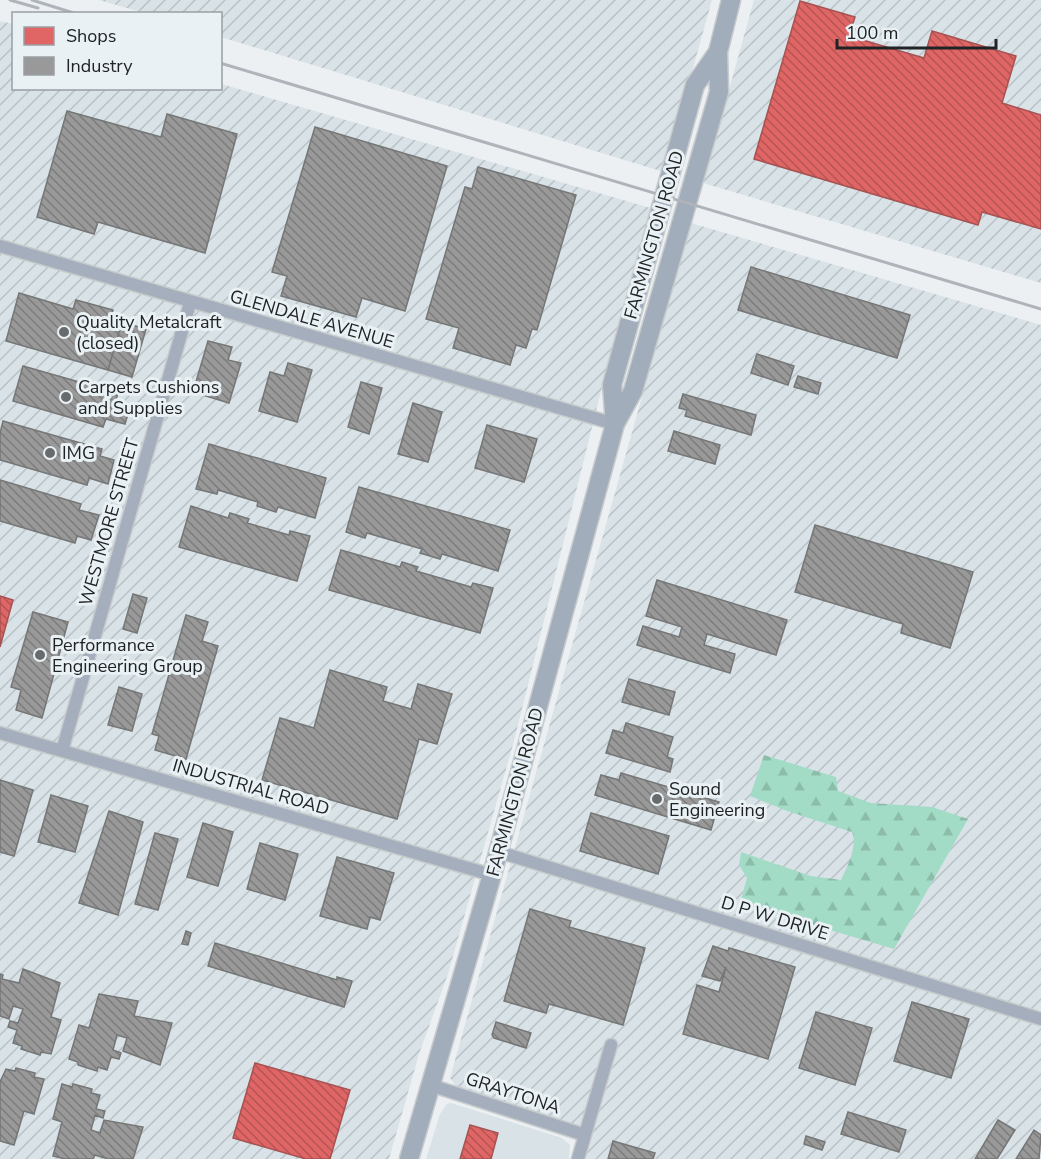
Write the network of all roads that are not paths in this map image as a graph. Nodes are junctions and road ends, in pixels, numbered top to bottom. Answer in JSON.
{"nodes":[{"id":1,"x":731,"y":0,"type":"edge"},
{"id":2,"x":0,"y":246,"type":"edge"},
{"id":3,"x":190,"y":303,"type":"junction"},
{"id":4,"x":615,"y":424,"type":"junction"},
{"id":5,"x":0,"y":734,"type":"edge"},
{"id":6,"x":62,"y":751,"type":"junction"},
{"id":7,"x":499,"y":852,"type":"junction"},
{"id":8,"x":492,"y":875,"type":"junction"},
{"id":9,"x":1041,"y":1019,"type":"edge"},
{"id":10,"x":611,"y":1045,"type":"dead end"},
{"id":11,"x":430,"y":1085,"type":"junction"},
{"id":12,"x":585,"y":1135,"type":"junction"},
{"id":13,"x":409,"y":1159,"type":"edge"},
{"id":14,"x":578,"y":1159,"type":"edge"}],
"edges":[{"from":1,"to":4,"type":"main road","name":"FARMINGTON ROAD"},
{"from":2,"to":3,"type":"street","name":"GLENDALE AVENUE"},
{"from":3,"to":4,"type":"street","name":"GLENDALE AVENUE"},
{"from":3,"to":6,"type":"street","name":"WESTMORE STREET"},
{"from":4,"to":7,"type":"main road","name":"FARMINGTON ROAD"},
{"from":5,"to":6,"type":"street","name":"INDUSTRIAL ROAD"},
{"from":6,"to":8,"type":"street","name":"INDUSTRIAL ROAD"},
{"from":7,"to":8,"type":"main road","name":"FARMINGTON ROAD"},
{"from":7,"to":9,"type":"street","name":"D P W DRIVE"},
{"from":8,"to":11,"type":"main road","name":"FARMINGTON ROAD"},
{"from":10,"to":12,"type":"street"},
{"from":11,"to":12,"type":"street","name":"GRAYTONA"},
{"from":11,"to":13,"type":"main road","name":"FARMINGTON ROAD"},
{"from":12,"to":14,"type":"street"}]}
